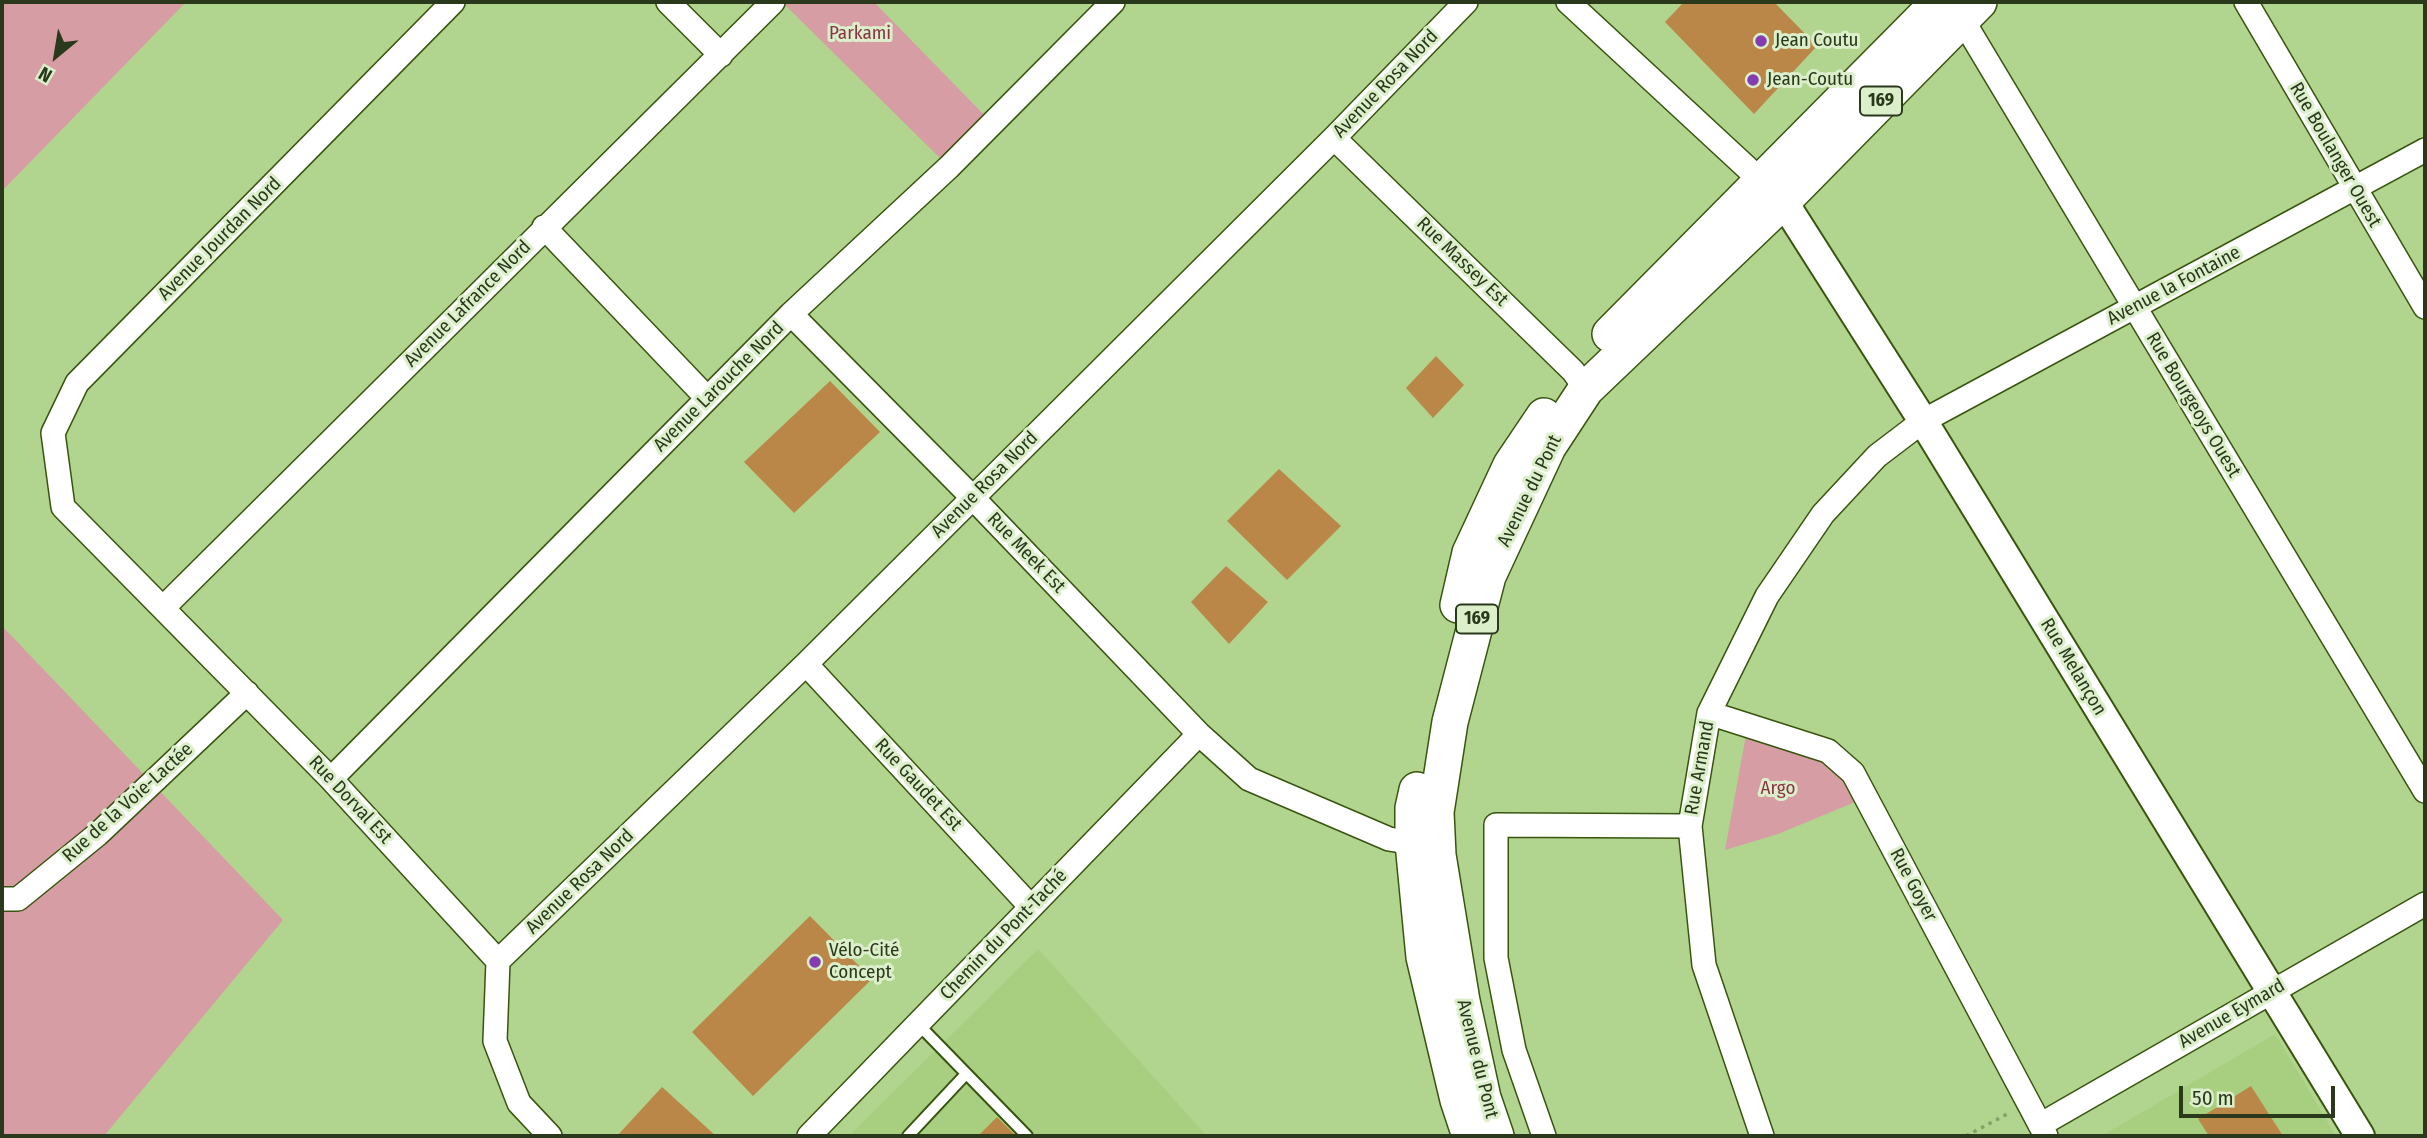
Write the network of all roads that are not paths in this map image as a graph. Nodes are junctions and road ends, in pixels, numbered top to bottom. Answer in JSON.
{"nodes":[{"id":1,"x":453,"y":2,"type":"edge"},
{"id":2,"x":668,"y":2,"type":"edge"},
{"id":3,"x":773,"y":2,"type":"edge"},
{"id":4,"x":1113,"y":2,"type":"edge"},
{"id":5,"x":1466,"y":2,"type":"edge"},
{"id":6,"x":1568,"y":2,"type":"edge"},
{"id":7,"x":2246,"y":2,"type":"edge"},
{"id":8,"x":1956,"y":6,"type":"edge"},
{"id":9,"x":721,"y":55,"type":"junction"},
{"id":10,"x":1334,"y":138,"type":"junction"},
{"id":11,"x":2425,"y":150,"type":"edge"},
{"id":12,"x":2354,"y":188,"type":"junction"},
{"id":13,"x":1773,"y":191,"type":"junction"},
{"id":14,"x":544,"y":227,"type":"junction"},
{"id":15,"x":2134,"y":307,"type":"junction"},
{"id":16,"x":2425,"y":307,"type":"edge"},
{"id":17,"x":791,"y":314,"type":"junction"},
{"id":18,"x":1580,"y":380,"type":"junction"},
{"id":19,"x":707,"y":398,"type":"junction"},
{"id":20,"x":1923,"y":421,"type":"junction"},
{"id":21,"x":972,"y":497,"type":"junction"},
{"id":22,"x":63,"y":507,"type":"joint"},
{"id":23,"x":163,"y":608,"type":"junction"},
{"id":24,"x":806,"y":664,"type":"junction"},
{"id":25,"x":247,"y":693,"type":"junction"},
{"id":26,"x":1709,"y":713,"type":"junction"},
{"id":27,"x":1199,"y":734,"type":"junction"},
{"id":28,"x":331,"y":779,"type":"junction"},
{"id":29,"x":2425,"y":792,"type":"edge"},
{"id":30,"x":1690,"y":826,"type":"junction"},
{"id":31,"x":1425,"y":849,"type":"junction"},
{"id":32,"x":2,"y":899,"type":"edge"},
{"id":33,"x":2425,"y":904,"type":"edge"},
{"id":34,"x":1031,"y":907,"type":"junction"},
{"id":35,"x":498,"y":961,"type":"junction"},
{"id":36,"x":2272,"y":992,"type":"junction"},
{"id":37,"x":918,"y":1024,"type":"junction"},
{"id":38,"x":966,"y":1074,"type":"junction"},
{"id":39,"x":2043,"y":1131,"type":"edge"},
{"id":40,"x":550,"y":1136,"type":"edge"},
{"id":41,"x":809,"y":1136,"type":"edge"},
{"id":42,"x":908,"y":1136,"type":"edge"},
{"id":43,"x":1027,"y":1136,"type":"edge"},
{"id":44,"x":1471,"y":1136,"type":"edge"},
{"id":45,"x":1496,"y":1136,"type":"edge"},
{"id":46,"x":1544,"y":1136,"type":"edge"},
{"id":47,"x":1762,"y":1136,"type":"edge"},
{"id":48,"x":2360,"y":1136,"type":"edge"}],
"edges":[{"from":1,"to":22,"type":"street","name":"Avenue Jourdan Nord"},
{"from":2,"to":9,"type":"street"},
{"from":3,"to":9,"type":"street","name":"Avenue Lafrance Nord"},
{"from":4,"to":17,"type":"street","name":"Avenue Larouche Nord"},
{"from":5,"to":10,"type":"street","name":"Avenue Rosa Nord"},
{"from":6,"to":13,"type":"street"},
{"from":7,"to":12,"type":"street","name":"Rue Boulanger Ouest"},
{"from":8,"to":13,"type":"main road","name":"Avenue du Pont","number":"169"},
{"from":8,"to":15,"type":"street","name":"Rue Bourgeoys Ouest"},
{"from":9,"to":14,"type":"street","name":"Avenue Lafrance Nord"},
{"from":10,"to":18,"type":"street","name":"Rue Massey Est"},
{"from":10,"to":21,"type":"street","name":"Avenue Rosa Nord"},
{"from":11,"to":12,"type":"street","name":"Avenue la Fontaine"},
{"from":12,"to":15,"type":"street","name":"Avenue la Fontaine"},
{"from":12,"to":16,"type":"street","name":"Rue Boulanger Ouest"},
{"from":13,"to":18,"type":"main road","name":"Avenue du Pont","number":"169"},
{"from":13,"to":20,"type":"street","name":"Rue Melançon"},
{"from":14,"to":19,"type":"street"},
{"from":14,"to":23,"type":"street","name":"Avenue Lafrance Nord"},
{"from":15,"to":20,"type":"street","name":"Avenue la Fontaine"},
{"from":15,"to":29,"type":"street","name":"Rue Bourgeoys Ouest"},
{"from":17,"to":19,"type":"street","name":"Avenue Larouche Nord"},
{"from":17,"to":21,"type":"street","name":"Rue Meek Est"},
{"from":18,"to":31,"type":"main road","name":"Avenue du Pont","number":"169"},
{"from":19,"to":28,"type":"street","name":"Avenue Larouche Nord"},
{"from":20,"to":26,"type":"street","name":"Rue Armand"},
{"from":20,"to":36,"type":"street","name":"Rue Melançon"},
{"from":21,"to":24,"type":"street","name":"Avenue Rosa Nord"},
{"from":21,"to":27,"type":"street","name":"Rue Meek Est"},
{"from":22,"to":23,"type":"street","name":"Rue Dorval Est"},
{"from":23,"to":25,"type":"street","name":"Rue Dorval Est"},
{"from":24,"to":34,"type":"street","name":"Rue Gaudet Est"},
{"from":24,"to":35,"type":"street","name":"Avenue Rosa Nord"},
{"from":25,"to":28,"type":"street","name":"Rue Dorval Est"},
{"from":25,"to":32,"type":"street","name":"Rue de la Voie-Lactée"},
{"from":26,"to":30,"type":"street","name":"Rue Armand"},
{"from":26,"to":39,"type":"street","name":"Rue Goyer"},
{"from":27,"to":31,"type":"street","name":"Rue Meek Est"},
{"from":27,"to":34,"type":"street","name":"Chemin du Pont-Taché"},
{"from":28,"to":35,"type":"street","name":"Rue Dorval Est"},
{"from":30,"to":46,"type":"street"},
{"from":30,"to":47,"type":"street","name":"Rue Armand"},
{"from":31,"to":44,"type":"main road","name":"Avenue du Pont"},
{"from":31,"to":45,"type":"main road","name":"Avenue du Pont","number":"169"},
{"from":33,"to":36,"type":"street","name":"Avenue Eymard"},
{"from":34,"to":37,"type":"street","name":"Chemin du Pont-Taché"},
{"from":35,"to":40,"type":"street"},
{"from":36,"to":39,"type":"street","name":"Avenue Eymard"},
{"from":36,"to":48,"type":"street","name":"Rue Melançon"},
{"from":37,"to":38,"type":"lane"},
{"from":37,"to":41,"type":"street","name":"Chemin du Pont-Taché"},
{"from":38,"to":42,"type":"lane"},
{"from":38,"to":43,"type":"lane"}]}
